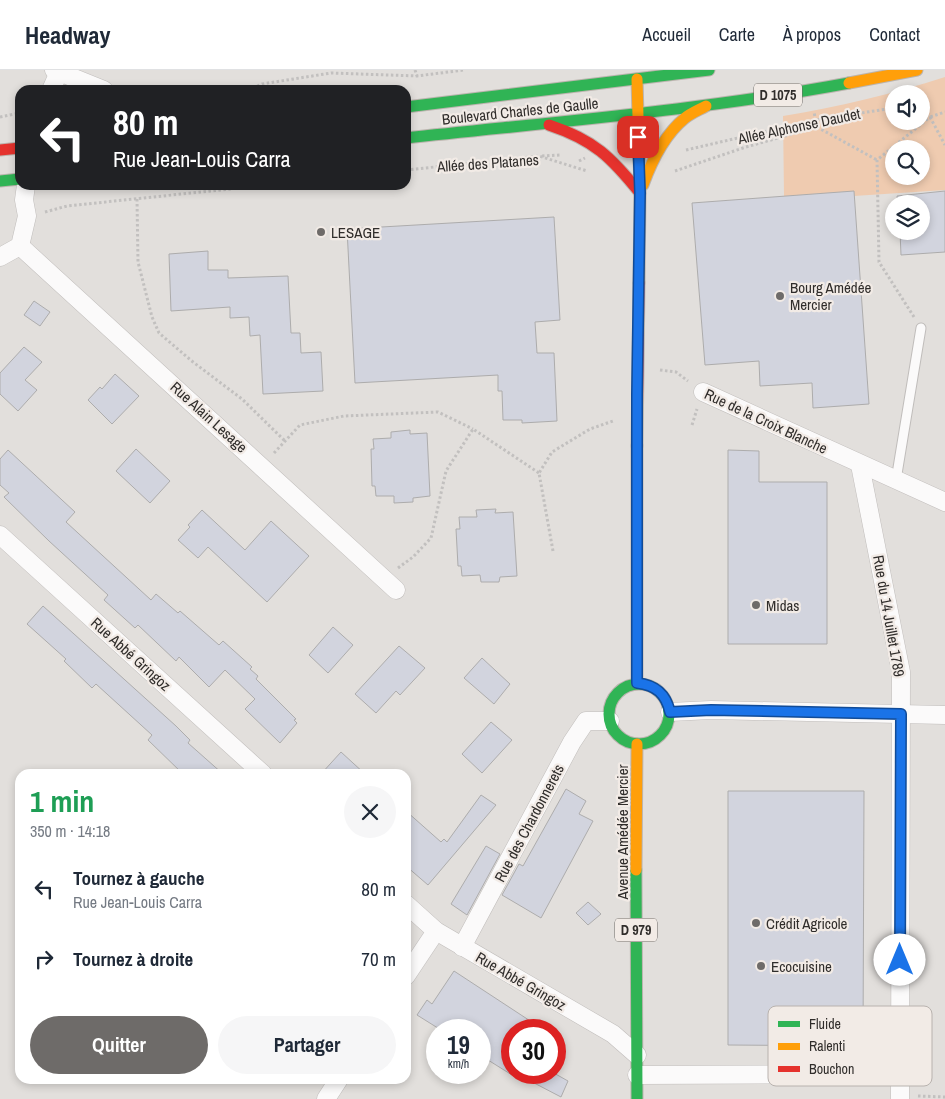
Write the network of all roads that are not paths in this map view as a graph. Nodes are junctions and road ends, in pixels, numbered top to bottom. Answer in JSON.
{"nodes":[{"id":1,"x":709,"y":70,"type":"edge"},
{"id":2,"x":917,"y":70,"type":"edge"},
{"id":3,"x":57,"y":71,"type":"edge"},
{"id":4,"x":637,"y":79,"type":"junction"},
{"id":5,"x":52,"y":85,"type":"edge"},
{"id":6,"x":92,"y":85,"type":"edge"},
{"id":7,"x":713,"y":102,"type":"junction"},
{"id":8,"x":411,"y":106,"type":"edge"},
{"id":9,"x":637,"y":113,"type":"junction"},
{"id":10,"x":542,"y":124,"type":"junction"},
{"id":11,"x":411,"y":137,"type":"edge"},
{"id":12,"x":15,"y":148,"type":"edge"},
{"id":13,"x":0,"y":150,"type":"edge"},
{"id":14,"x":15,"y":180,"type":"edge"},
{"id":15,"x":0,"y":181,"type":"edge"},
{"id":16,"x":25,"y":190,"type":"edge"},
{"id":17,"x":640,"y":193,"type":"junction"},
{"id":18,"x":20,"y":246,"type":"junction"},
{"id":19,"x":0,"y":257,"type":"edge"},
{"id":20,"x":921,"y":328,"type":"road end"},
{"id":21,"x":703,"y":392,"type":"road end"},
{"id":22,"x":860,"y":465,"type":"junction"},
{"id":23,"x":896,"y":480,"type":"junction"},
{"id":24,"x":945,"y":502,"type":"edge"},
{"id":25,"x":0,"y":535,"type":"edge"},
{"id":26,"x":390,"y":584,"type":"road end"},
{"id":27,"x":637,"y":683,"type":"junction"},
{"id":28,"x":670,"y":712,"type":"junction"},
{"id":29,"x":901,"y":714,"type":"junction"},
{"id":30,"x":945,"y":714,"type":"edge"},
{"id":31,"x":610,"y":721,"type":"junction"},
{"id":32,"x":637,"y":744,"type":"junction"},
{"id":33,"x":257,"y":769,"type":"edge"},
{"id":34,"x":411,"y":908,"type":"edge"},
{"id":35,"x":436,"y":931,"type":"junction"},
{"id":36,"x":462,"y":947,"type":"junction"},
{"id":37,"x":411,"y":968,"type":"edge"},
{"id":38,"x":899,"y":1006,"type":"edge"},
{"id":39,"x":637,"y":1055,"type":"junction"},
{"id":40,"x":768,"y":1074,"type":"edge"},
{"id":41,"x":637,"y":1075,"type":"junction"},
{"id":42,"x":336,"y":1084,"type":"edge"},
{"id":43,"x":326,"y":1099,"type":"edge"},
{"id":44,"x":637,"y":1099,"type":"edge"}],
"edges":[{"from":1,"to":4,"type":"main road","name":"Boulevard Charles de Gaulle"},
{"from":2,"to":7,"type":"main road","number":"D 1075"},
{"from":3,"to":5,"type":"street"},
{"from":3,"to":6,"type":"street"},
{"from":4,"to":8,"type":"main road","name":"Boulevard Charles de Gaulle"},
{"from":4,"to":9,"type":"main road"},
{"from":7,"to":9,"type":"main road","number":"D 1075"},
{"from":7,"to":17,"type":"main road"},
{"from":9,"to":10,"type":"main road","name":"Boulevard Charles de Gaulle","number":"D 1075"},
{"from":9,"to":17,"type":"main road"},
{"from":10,"to":11,"type":"main road","name":"Boulevard Charles de Gaulle","number":"D 1075"},
{"from":10,"to":17,"type":"main road"},
{"from":12,"to":13,"type":"main road"},
{"from":14,"to":15,"type":"main road"},
{"from":16,"to":18,"type":"street"},
{"from":17,"to":27,"type":"main road"},
{"from":18,"to":19,"type":"street"},
{"from":18,"to":26,"type":"street","name":"Rue Alain Lesage"},
{"from":20,"to":23,"type":"lane"},
{"from":21,"to":22,"type":"street","name":"Rue de la Croix Blanche"},
{"from":22,"to":23,"type":"street","name":"Rue de la Croix Blanche"},
{"from":22,"to":29,"type":"street","name":"Rue du 14 Juillet 1789"},
{"from":23,"to":24,"type":"street","name":"Rue de la Croix Blanche"},
{"from":25,"to":33,"type":"street","name":"Rue Abbé Gringoz"},
{"from":27,"to":28,"type":"main road"},
{"from":27,"to":31,"type":"main road"},
{"from":28,"to":29,"type":"street"},
{"from":28,"to":32,"type":"main road"},
{"from":29,"to":30,"type":"street"},
{"from":29,"to":38,"type":"street","name":"Rue du 14 Juillet 1789"},
{"from":31,"to":32,"type":"main road"},
{"from":31,"to":36,"type":"street","name":"Rue des Chardonnerets"},
{"from":32,"to":39,"type":"main road","name":"Avenue Amédée Mercier","number":"D 979"},
{"from":34,"to":35,"type":"street","name":"Rue Abbé Gringoz"},
{"from":35,"to":36,"type":"street","name":"Rue Abbé Gringoz"},
{"from":35,"to":37,"type":"street"},
{"from":36,"to":39,"type":"street","name":"Rue Abbé Gringoz"},
{"from":39,"to":41,"type":"main road","name":"Avenue Amédée Mercier","number":"D 979"},
{"from":40,"to":41,"type":"street"},
{"from":41,"to":44,"type":"main road","name":"Avenue Amédée Mercier","number":"D 979"},
{"from":42,"to":43,"type":"street"}]}
